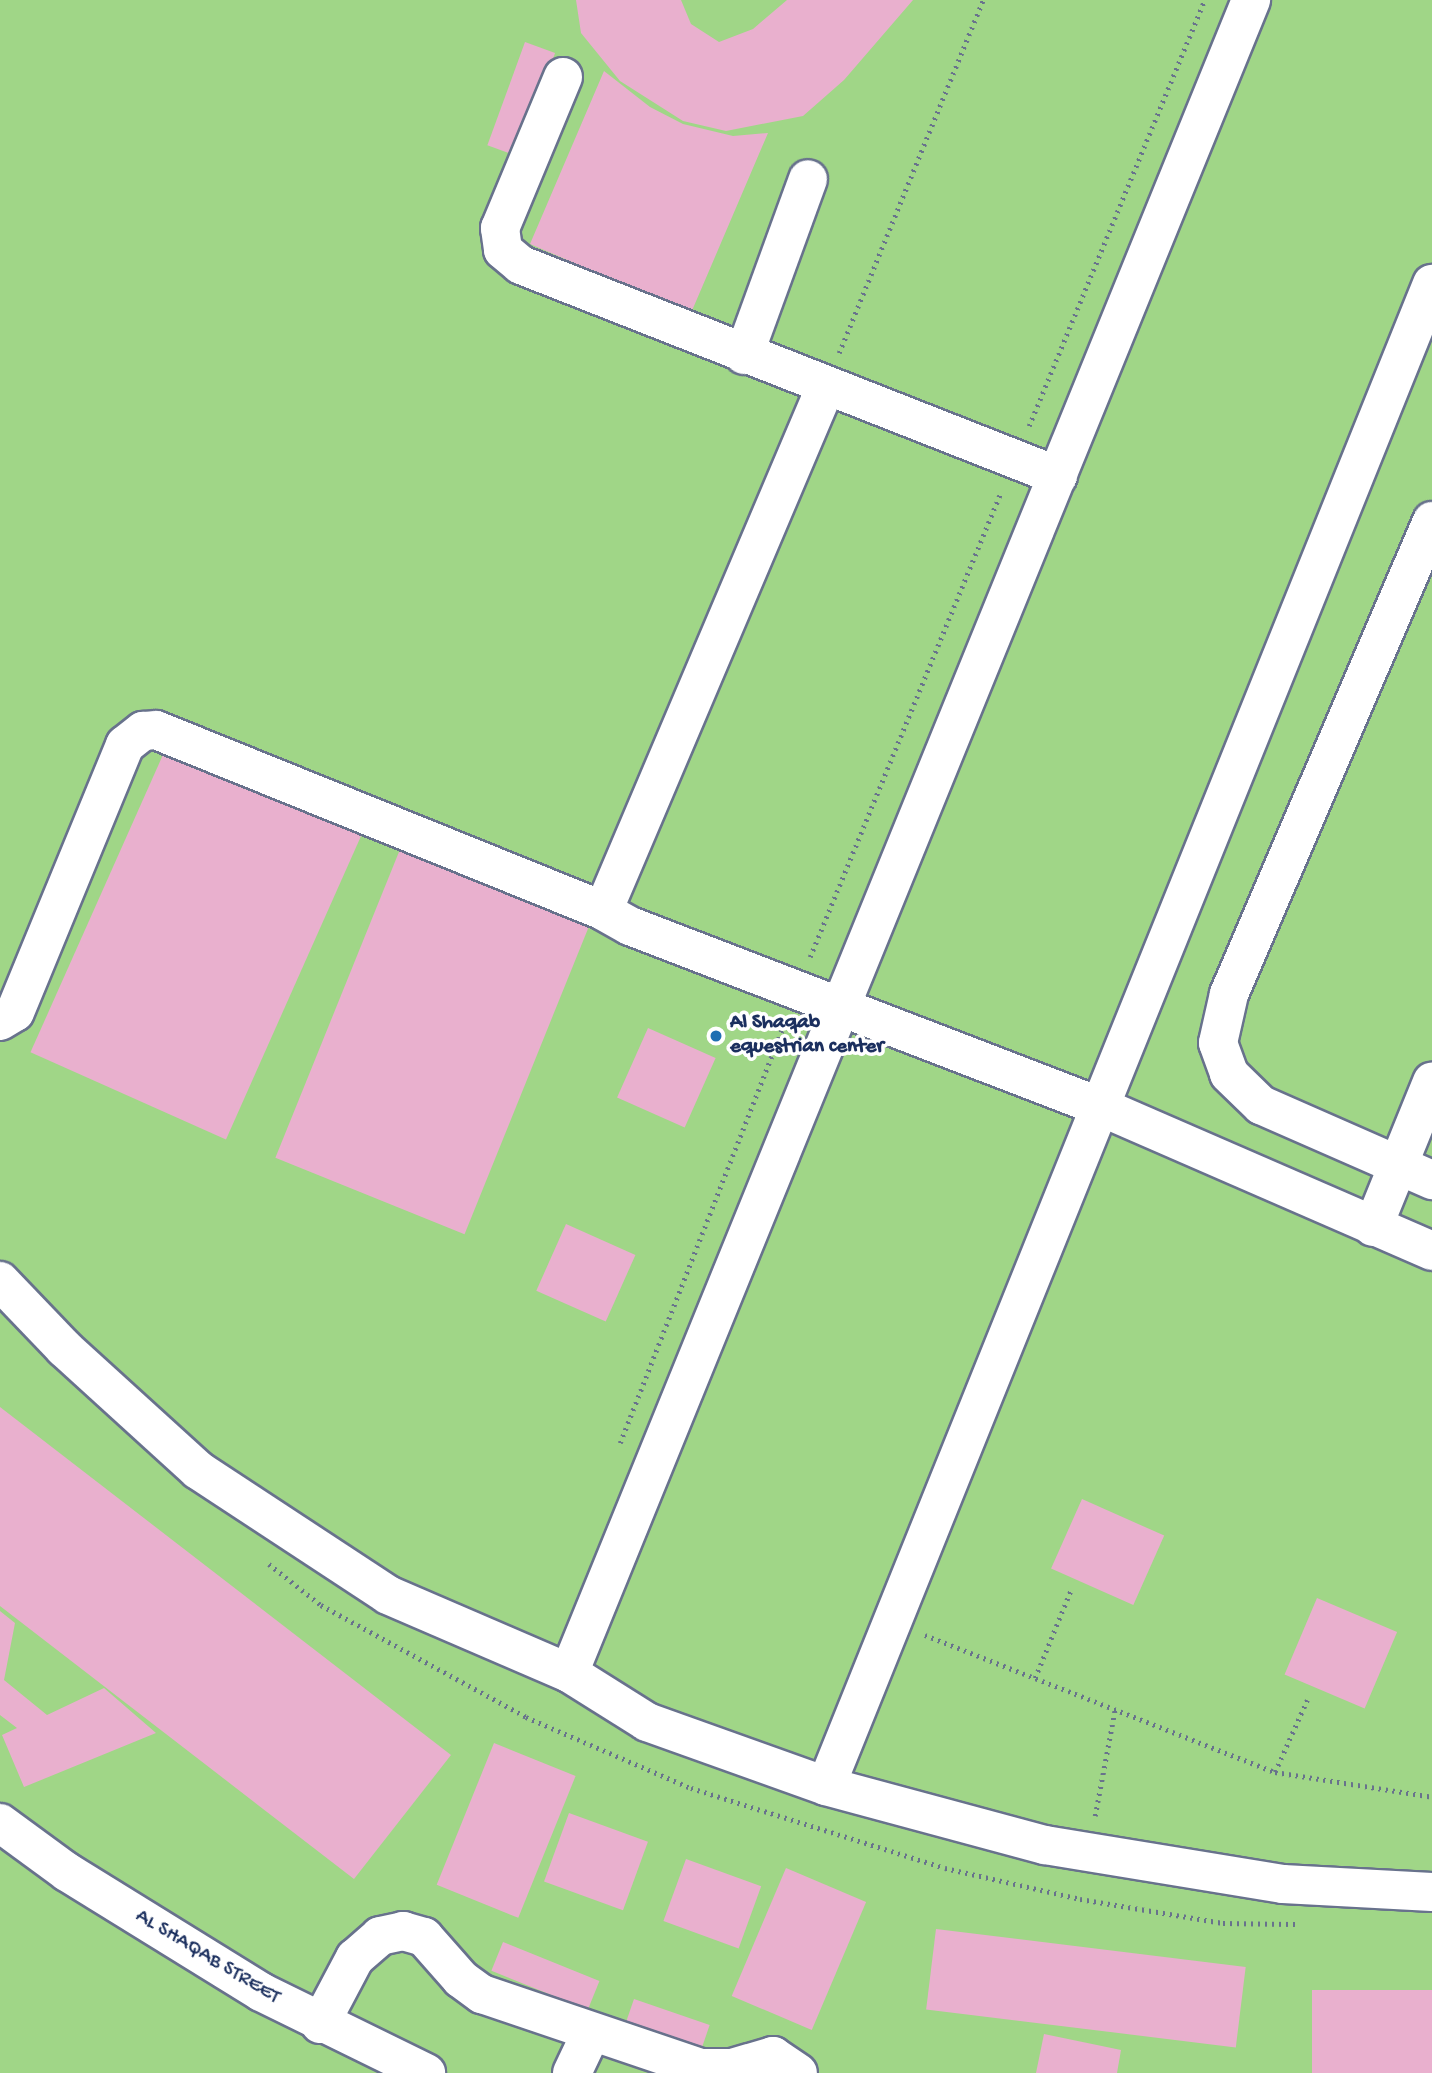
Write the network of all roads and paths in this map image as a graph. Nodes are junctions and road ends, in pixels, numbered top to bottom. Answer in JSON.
{"nodes":[{"id":1,"x":983,"y":0,"type":"edge"},
{"id":2,"x":1205,"y":0,"type":"edge"},
{"id":3,"x":1251,"y":0,"type":"edge"},
{"id":4,"x":563,"y":77,"type":"dead end"},
{"id":5,"x":808,"y":179,"type":"dead end"},
{"id":6,"x":1432,"y":284,"type":"edge"},
{"id":7,"x":744,"y":355,"type":"junction"},
{"id":8,"x":826,"y":386,"type":"junction"},
{"id":9,"x":1016,"y":458,"type":"junction"},
{"id":10,"x":1058,"y":476,"type":"junction"},
{"id":11,"x":1432,"y":521,"type":"edge"},
{"id":12,"x":603,"y":911,"type":"junction"},
{"id":13,"x":796,"y":990,"type":"junction"},
{"id":14,"x":840,"y":1007,"type":"junction"},
{"id":15,"x":0,"y":1021,"type":"edge"},
{"id":16,"x":1432,"y":1082,"type":"edge"},
{"id":17,"x":1101,"y":1107,"type":"junction"},
{"id":18,"x":1397,"y":1166,"type":"junction"},
{"id":19,"x":1432,"y":1180,"type":"edge"},
{"id":20,"x":1373,"y":1227,"type":"junction"},
{"id":21,"x":1432,"y":1251,"type":"edge"},
{"id":22,"x":0,"y":1281,"type":"edge"},
{"id":23,"x":616,"y":1452,"type":"dead end"},
{"id":24,"x":1072,"y":1590,"type":"dead end"},
{"id":25,"x":893,"y":1623,"type":"junction"},
{"id":26,"x":569,"y":1673,"type":"junction"},
{"id":27,"x":1035,"y":1678,"type":"junction"},
{"id":28,"x":1307,"y":1700,"type":"dead end"},
{"id":29,"x":1115,"y":1709,"type":"junction"},
{"id":30,"x":1275,"y":1772,"type":"junction"},
{"id":31,"x":826,"y":1786,"type":"junction"},
{"id":32,"x":1432,"y":1797,"type":"edge"},
{"id":33,"x":0,"y":1823,"type":"edge"},
{"id":34,"x":1089,"y":1852,"type":"junction"},
{"id":35,"x":1432,"y":1892,"type":"edge"},
{"id":36,"x":1080,"y":1899,"type":"dead end"},
{"id":37,"x":320,"y":2024,"type":"junction"},
{"id":38,"x":591,"y":2033,"type":"junction"},
{"id":39,"x":426,"y":2073,"type":"edge"},
{"id":40,"x":572,"y":2073,"type":"edge"},
{"id":41,"x":798,"y":2073,"type":"edge"}],
"edges":[{"from":1,"to":8,"type":"path"},
{"from":2,"to":9,"type":"path"},
{"from":3,"to":10,"type":"lane"},
{"from":4,"to":7,"type":"lane"},
{"from":5,"to":7,"type":"lane"},
{"from":6,"to":17,"type":"lane"},
{"from":7,"to":8,"type":"lane"},
{"from":8,"to":9,"type":"lane"},
{"from":8,"to":12,"type":"lane"},
{"from":9,"to":10,"type":"lane"},
{"from":9,"to":13,"type":"path"},
{"from":10,"to":14,"type":"lane"},
{"from":11,"to":18,"type":"lane"},
{"from":12,"to":13,"type":"lane"},
{"from":12,"to":15,"type":"lane"},
{"from":13,"to":14,"type":"lane"},
{"from":13,"to":23,"type":"path"},
{"from":14,"to":17,"type":"lane"},
{"from":14,"to":26,"type":"lane"},
{"from":16,"to":18,"type":"lane"},
{"from":17,"to":20,"type":"lane"},
{"from":17,"to":25,"type":"lane"},
{"from":18,"to":19,"type":"lane"},
{"from":18,"to":20,"type":"lane"},
{"from":20,"to":21,"type":"lane"},
{"from":22,"to":26,"type":"lane"},
{"from":24,"to":27,"type":"path"},
{"from":25,"to":27,"type":"path"},
{"from":25,"to":31,"type":"lane"},
{"from":26,"to":31,"type":"lane"},
{"from":27,"to":29,"type":"path"},
{"from":28,"to":30,"type":"path"},
{"from":29,"to":30,"type":"path"},
{"from":29,"to":34,"type":"path"},
{"from":30,"to":32,"type":"path"},
{"from":31,"to":34,"type":"lane"},
{"from":33,"to":37,"type":"lane","name":"AL SHAQAB STREET"},
{"from":34,"to":35,"type":"lane"},
{"from":34,"to":36,"type":"path"},
{"from":37,"to":38,"type":"lane"},
{"from":37,"to":39,"type":"lane","name":"AL SHAQAB STREET"},
{"from":38,"to":40,"type":"lane"},
{"from":38,"to":41,"type":"lane"}]}
